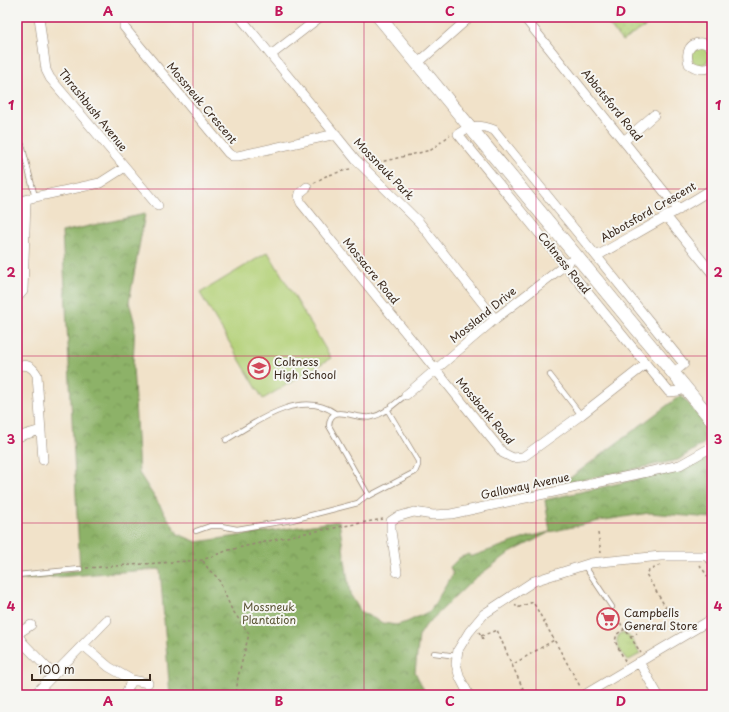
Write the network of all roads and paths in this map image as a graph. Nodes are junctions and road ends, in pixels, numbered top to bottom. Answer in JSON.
{"nodes":[{"id":1,"x":39,"y":17,"type":"edge"},
{"id":2,"x":124,"y":17,"type":"edge"},
{"id":3,"x":240,"y":17,"type":"edge"},
{"id":4,"x":320,"y":17,"type":"edge"},
{"id":5,"x":379,"y":17,"type":"edge"},
{"id":6,"x":470,"y":17,"type":"edge"},
{"id":7,"x":524,"y":17,"type":"edge"},
{"id":8,"x":712,"y":47,"type":"edge"},
{"id":9,"x":271,"y":55,"type":"junction"},
{"id":10,"x":418,"y":64,"type":"junction"},
{"id":11,"x":712,"y":67,"type":"edge"},
{"id":12,"x":654,"y":115,"type":"dead end"},
{"id":13,"x":470,"y":126,"type":"junction"},
{"id":14,"x":336,"y":134,"type":"junction"},
{"id":15,"x":458,"y":134,"type":"junction"},
{"id":16,"x":625,"y":140,"type":"junction"},
{"id":17,"x":22,"y":145,"type":"dead end"},
{"id":18,"x":362,"y":166,"type":"junction"},
{"id":19,"x":125,"y":167,"type":"junction"},
{"id":20,"x":307,"y":187,"type":"joint"},
{"id":21,"x":712,"y":189,"type":"edge"},
{"id":22,"x":35,"y":197,"type":"junction"},
{"id":23,"x":21,"y":201,"type":"edge"},
{"id":24,"x":158,"y":206,"type":"dead end"},
{"id":25,"x":680,"y":210,"type":"junction"},
{"id":26,"x":666,"y":216,"type":"junction"},
{"id":27,"x":576,"y":255,"type":"junction"},
{"id":28,"x":597,"y":256,"type":"junction"},
{"id":29,"x":566,"y":265,"type":"junction"},
{"id":30,"x":712,"y":274,"type":"edge"},
{"id":31,"x":17,"y":298,"type":"edge"},
{"id":32,"x":495,"y":319,"type":"junction"},
{"id":33,"x":646,"y":364,"type":"junction"},
{"id":34,"x":17,"y":366,"type":"edge"},
{"id":35,"x":435,"y":370,"type":"junction"},
{"id":36,"x":673,"y":373,"type":"junction"},
{"id":37,"x":550,"y":375,"type":"dead end"},
{"id":38,"x":684,"y":387,"type":"junction"},
{"id":39,"x":406,"y":395,"type":"joint"},
{"id":40,"x":387,"y":410,"type":"junction"},
{"id":41,"x":335,"y":413,"type":"junction"},
{"id":42,"x":581,"y":415,"type":"junction"},
{"id":43,"x":711,"y":416,"type":"edge"},
{"id":44,"x":41,"y":430,"type":"junction"},
{"id":45,"x":17,"y":437,"type":"edge"},
{"id":46,"x":226,"y":440,"type":"dead end"},
{"id":47,"x":712,"y":447,"type":"edge"},
{"id":48,"x":43,"y":460,"type":"dead end"},
{"id":49,"x":368,"y":494,"type":"junction"},
{"id":50,"x":391,"y":520,"type":"junction"},
{"id":51,"x":196,"y":531,"type":"dead end"},
{"id":52,"x":598,"y":533,"type":"dead end"},
{"id":53,"x":665,"y":556,"type":"junction"},
{"id":54,"x":695,"y":556,"type":"junction"},
{"id":55,"x":202,"y":560,"type":"junction"},
{"id":56,"x":712,"y":560,"type":"edge"},
{"id":57,"x":603,"y":562,"type":"junction"},
{"id":58,"x":584,"y":566,"type":"junction"},
{"id":59,"x":80,"y":569,"type":"joint"},
{"id":60,"x":397,"y":572,"type":"dead end"},
{"id":61,"x":17,"y":575,"type":"edge"},
{"id":62,"x":708,"y":577,"type":"dead end"},
{"id":63,"x":511,"y":596,"type":"junction"},
{"id":64,"x":612,"y":607,"type":"joint"},
{"id":65,"x":712,"y":619,"type":"edge"},
{"id":66,"x":107,"y":620,"type":"dead end"},
{"id":67,"x":31,"y":625,"type":"dead end"},
{"id":68,"x":624,"y":630,"type":"junction"},
{"id":69,"x":17,"y":633,"type":"edge"},
{"id":70,"x":637,"y":633,"type":"dead end"},
{"id":71,"x":481,"y":636,"type":"dead end"},
{"id":72,"x":631,"y":637,"type":"junction"},
{"id":73,"x":683,"y":637,"type":"junction"},
{"id":74,"x":554,"y":640,"type":"junction"},
{"id":75,"x":83,"y":645,"type":"junction"},
{"id":76,"x":434,"y":653,"type":"dead end"},
{"id":77,"x":457,"y":656,"type":"junction"},
{"id":78,"x":642,"y":661,"type":"junction"},
{"id":79,"x":512,"y":665,"type":"junction"},
{"id":80,"x":629,"y":668,"type":"junction"},
{"id":81,"x":53,"y":674,"type":"junction"},
{"id":82,"x":132,"y":680,"type":"junction"},
{"id":83,"x":148,"y":684,"type":"dead end"},
{"id":84,"x":34,"y":695,"type":"edge"},
{"id":85,"x":125,"y":695,"type":"edge"},
{"id":86,"x":236,"y":695,"type":"edge"},
{"id":87,"x":469,"y":695,"type":"edge"},
{"id":88,"x":526,"y":695,"type":"edge"},
{"id":89,"x":584,"y":695,"type":"edge"},
{"id":90,"x":658,"y":695,"type":"edge"}],
"edges":[{"from":1,"to":19,"type":"street","name":"Thrashbush Avenue"},
{"from":2,"to":14,"type":"street","name":"Mossneuk Crescent"},
{"from":3,"to":9,"type":"street","name":"Mossneuk Park"},
{"from":4,"to":9,"type":"street"},
{"from":5,"to":10,"type":"street","name":"Coltness Road"},
{"from":6,"to":10,"type":"street"},
{"from":7,"to":16,"type":"street","name":"Abbotsford Road"},
{"from":8,"to":11,"type":"street"},
{"from":9,"to":14,"type":"street","name":"Mossneuk Park"},
{"from":10,"to":13,"type":"street","name":"Coltness Road"},
{"from":12,"to":16,"type":"street"},
{"from":13,"to":15,"type":"street"},
{"from":13,"to":27,"type":"street","name":"Coltness Road"},
{"from":13,"to":28,"type":"street"},
{"from":14,"to":18,"type":"street","name":"Mossneuk Park"},
{"from":15,"to":18,"type":"path"},
{"from":15,"to":29,"type":"street","name":"Coltness Road"},
{"from":16,"to":25,"type":"street","name":"Abbotsford Road"},
{"from":17,"to":22,"type":"lane"},
{"from":18,"to":20,"type":"path"},
{"from":18,"to":32,"type":"street","name":"Mossneuk Park"},
{"from":19,"to":22,"type":"street"},
{"from":19,"to":24,"type":"street","name":"Thrashbush Avenue"},
{"from":20,"to":35,"type":"street","name":"Mossacre Road"},
{"from":21,"to":25,"type":"street","name":"Abbotsford Crescent"},
{"from":22,"to":23,"type":"street"},
{"from":23,"to":31,"type":"street"},
{"from":25,"to":26,"type":"street","name":"Abbotsford Crescent"},
{"from":26,"to":28,"type":"street","name":"Abbotsford Crescent"},
{"from":26,"to":30,"type":"street"},
{"from":27,"to":29,"type":"street","name":"Mossland Drive"},
{"from":27,"to":36,"type":"street","name":"Coltness Road"},
{"from":28,"to":36,"type":"street"},
{"from":29,"to":32,"type":"street","name":"Mossland Drive"},
{"from":29,"to":33,"type":"street","name":"Coltness Road"},
{"from":32,"to":35,"type":"street","name":"Mossland Drive"},
{"from":33,"to":38,"type":"street","name":"Coltness Road"},
{"from":33,"to":42,"type":"street","name":"Mossbank Road"},
{"from":34,"to":44,"type":"street"},
{"from":35,"to":39,"type":"street","name":"Mossland Drive"},
{"from":35,"to":42,"type":"street","name":"Mossbank Road"},
{"from":36,"to":38,"type":"street","name":"Coltness Road"},
{"from":37,"to":42,"type":"lane"},
{"from":38,"to":43,"type":"street","name":"Coltness Road"},
{"from":39,"to":40,"type":"lane"},
{"from":40,"to":41,"type":"lane"},
{"from":40,"to":49,"type":"lane"},
{"from":41,"to":46,"type":"lane"},
{"from":41,"to":49,"type":"lane"},
{"from":44,"to":45,"type":"street"},
{"from":44,"to":48,"type":"street"},
{"from":47,"to":50,"type":"street","name":"Galloway Avenue"},
{"from":49,"to":51,"type":"lane"},
{"from":50,"to":55,"type":"path"},
{"from":50,"to":60,"type":"street"},
{"from":52,"to":57,"type":"path"},
{"from":53,"to":54,"type":"street"},
{"from":53,"to":57,"type":"street"},
{"from":53,"to":73,"type":"path"},
{"from":54,"to":56,"type":"street"},
{"from":54,"to":62,"type":"path"},
{"from":55,"to":59,"type":"path"},
{"from":55,"to":86,"type":"path"},
{"from":57,"to":58,"type":"street"},
{"from":58,"to":63,"type":"street"},
{"from":58,"to":64,"type":"lane"},
{"from":59,"to":61,"type":"lane"},
{"from":63,"to":74,"type":"path"},
{"from":63,"to":77,"type":"street"},
{"from":64,"to":68,"type":"path"},
{"from":65,"to":73,"type":"street"},
{"from":66,"to":75,"type":"street"},
{"from":67,"to":69,"type":"street"},
{"from":68,"to":72,"type":"path"},
{"from":68,"to":80,"type":"path"},
{"from":69,"to":81,"type":"street"},
{"from":70,"to":72,"type":"path"},
{"from":71,"to":79,"type":"path"},
{"from":72,"to":78,"type":"path"},
{"from":73,"to":78,"type":"street"},
{"from":74,"to":79,"type":"path"},
{"from":74,"to":89,"type":"path"},
{"from":75,"to":81,"type":"street"},
{"from":75,"to":82,"type":"street"},
{"from":76,"to":77,"type":"lane"},
{"from":77,"to":87,"type":"street"},
{"from":78,"to":80,"type":"street"},
{"from":78,"to":90,"type":"street"},
{"from":79,"to":88,"type":"path"},
{"from":80,"to":89,"type":"street"},
{"from":81,"to":84,"type":"street"},
{"from":82,"to":83,"type":"street"},
{"from":82,"to":85,"type":"street"}]}
